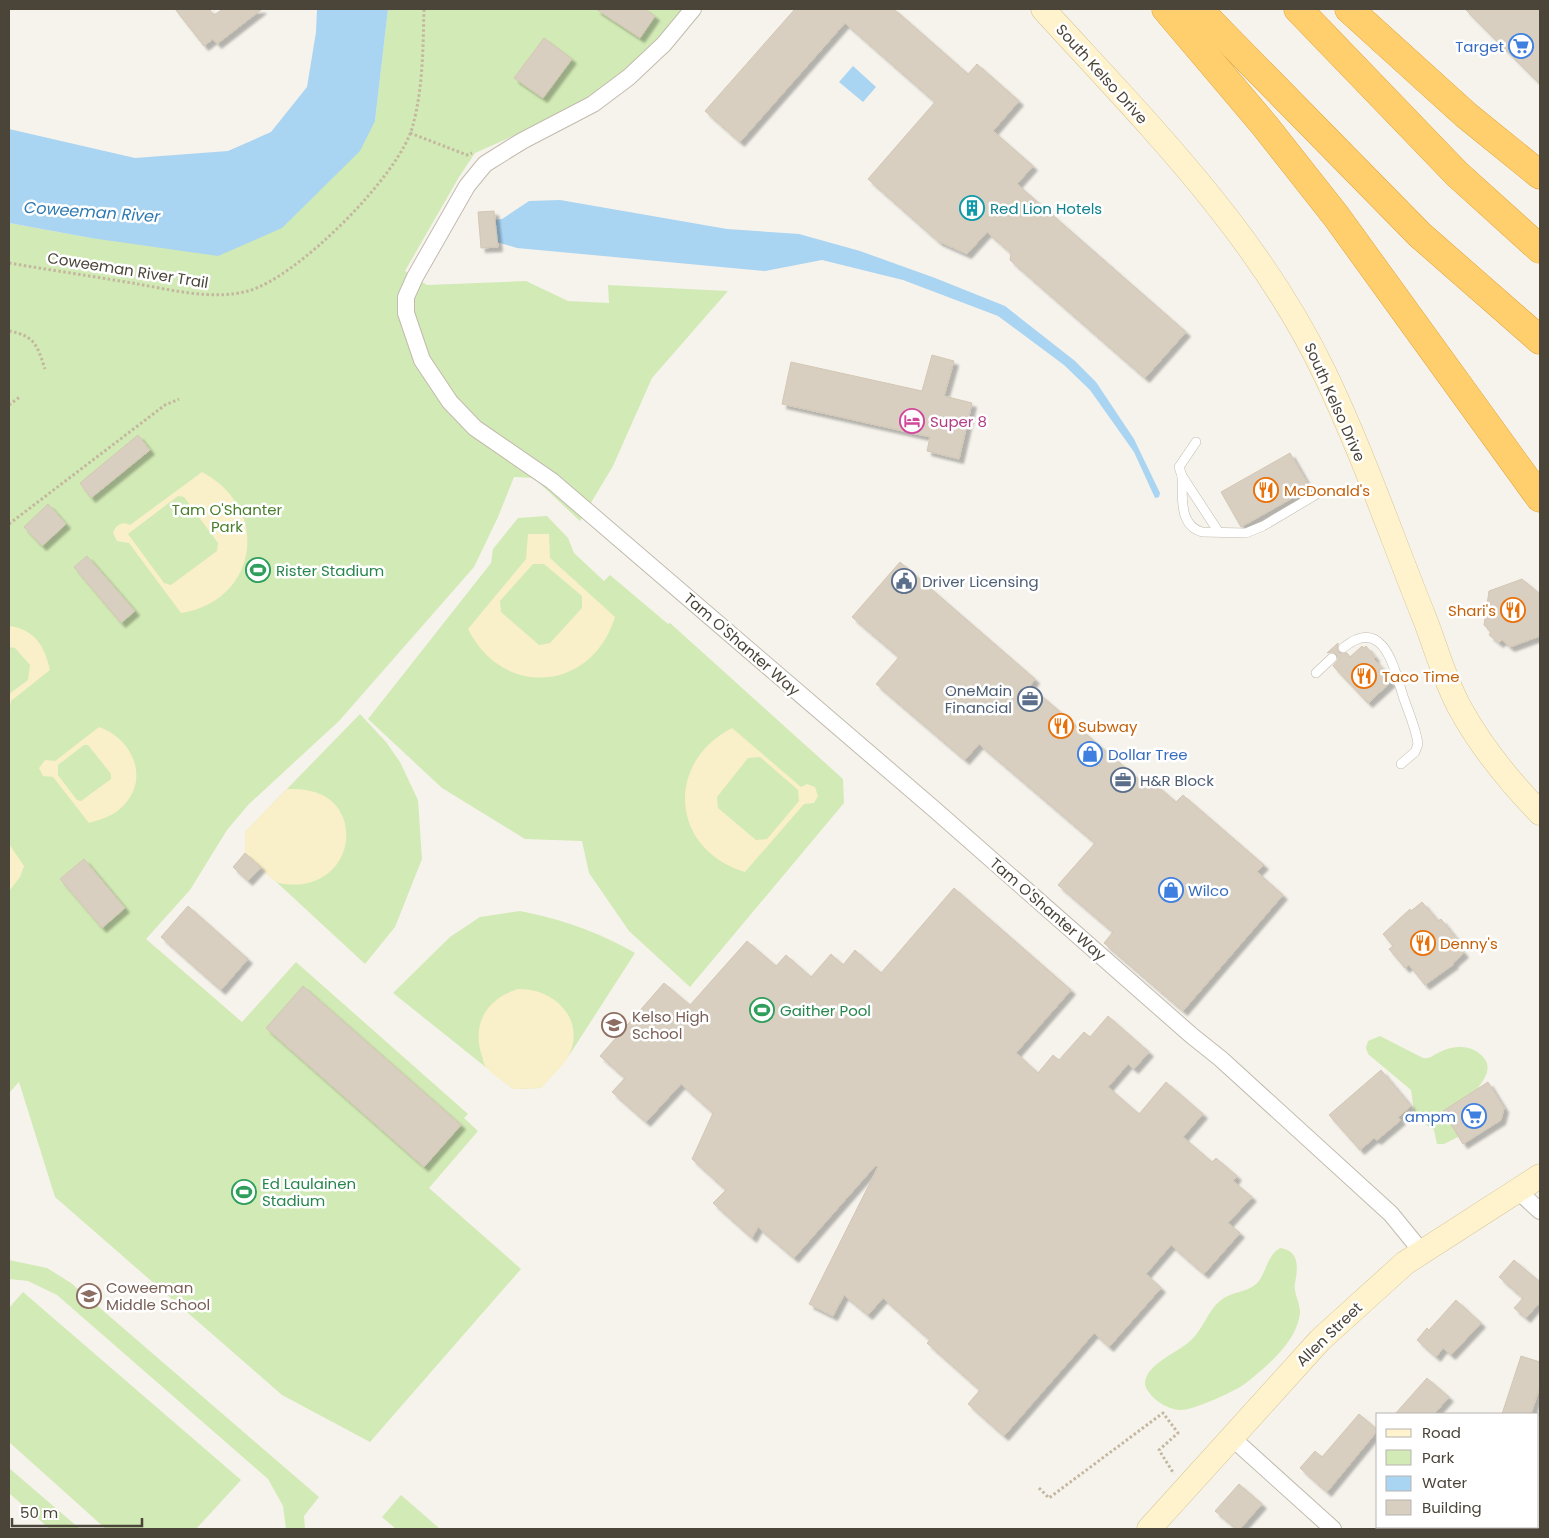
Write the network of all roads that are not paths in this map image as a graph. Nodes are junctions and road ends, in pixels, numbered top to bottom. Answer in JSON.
{"nodes":[{"id":1,"x":693,"y":9,"type":"edge"},
{"id":2,"x":1043,"y":9,"type":"edge"},
{"id":3,"x":1166,"y":9,"type":"edge"},
{"id":4,"x":1198,"y":9,"type":"edge"},
{"id":5,"x":1298,"y":9,"type":"edge"},
{"id":6,"x":1349,"y":9,"type":"edge"},
{"id":7,"x":1540,"y":175,"type":"edge"},
{"id":8,"x":1540,"y":249,"type":"edge"},
{"id":9,"x":1540,"y":340,"type":"edge"},
{"id":10,"x":1196,"y":442,"type":"dead end"},
{"id":11,"x":1182,"y":476,"type":"junction"},
{"id":12,"x":1322,"y":491,"type":"dead end"},
{"id":13,"x":1540,"y":498,"type":"edge"},
{"id":14,"x":1218,"y":531,"type":"junction"},
{"id":15,"x":1342,"y":648,"type":"dead end"},
{"id":16,"x":1332,"y":658,"type":"dead end"},
{"id":17,"x":1316,"y":673,"type":"dead end"},
{"id":18,"x":1401,"y":764,"type":"dead end"},
{"id":19,"x":1540,"y":813,"type":"edge"},
{"id":20,"x":1540,"y":1176,"type":"edge"},
{"id":21,"x":1518,"y":1190,"type":"junction"},
{"id":22,"x":1540,"y":1211,"type":"edge"},
{"id":23,"x":1422,"y":1252,"type":"junction"},
{"id":24,"x":1231,"y":1437,"type":"junction"},
{"id":25,"x":1149,"y":1529,"type":"edge"},
{"id":26,"x":1333,"y":1529,"type":"edge"}],
"edges":[{"from":1,"to":23,"type":"street","name":"Tam O'Shanter Way"},
{"from":2,"to":19,"type":"main road","name":"South Kelso Drive"},
{"from":3,"to":13,"type":"highway"},
{"from":4,"to":9,"type":"highway"},
{"from":5,"to":8,"type":"highway"},
{"from":6,"to":7,"type":"highway"},
{"from":10,"to":11,"type":"lane"},
{"from":11,"to":14,"type":"lane"},
{"from":11,"to":14,"type":"lane"},
{"from":12,"to":14,"type":"lane"},
{"from":15,"to":18,"type":"lane"},
{"from":16,"to":17,"type":"lane"},
{"from":20,"to":21,"type":"main road","name":"Allen Street"},
{"from":21,"to":22,"type":"street"},
{"from":21,"to":23,"type":"main road","name":"Allen Street"},
{"from":23,"to":24,"type":"main road","name":"Allen Street"},
{"from":24,"to":25,"type":"main road","name":"Allen Street"},
{"from":24,"to":26,"type":"street"}]}
